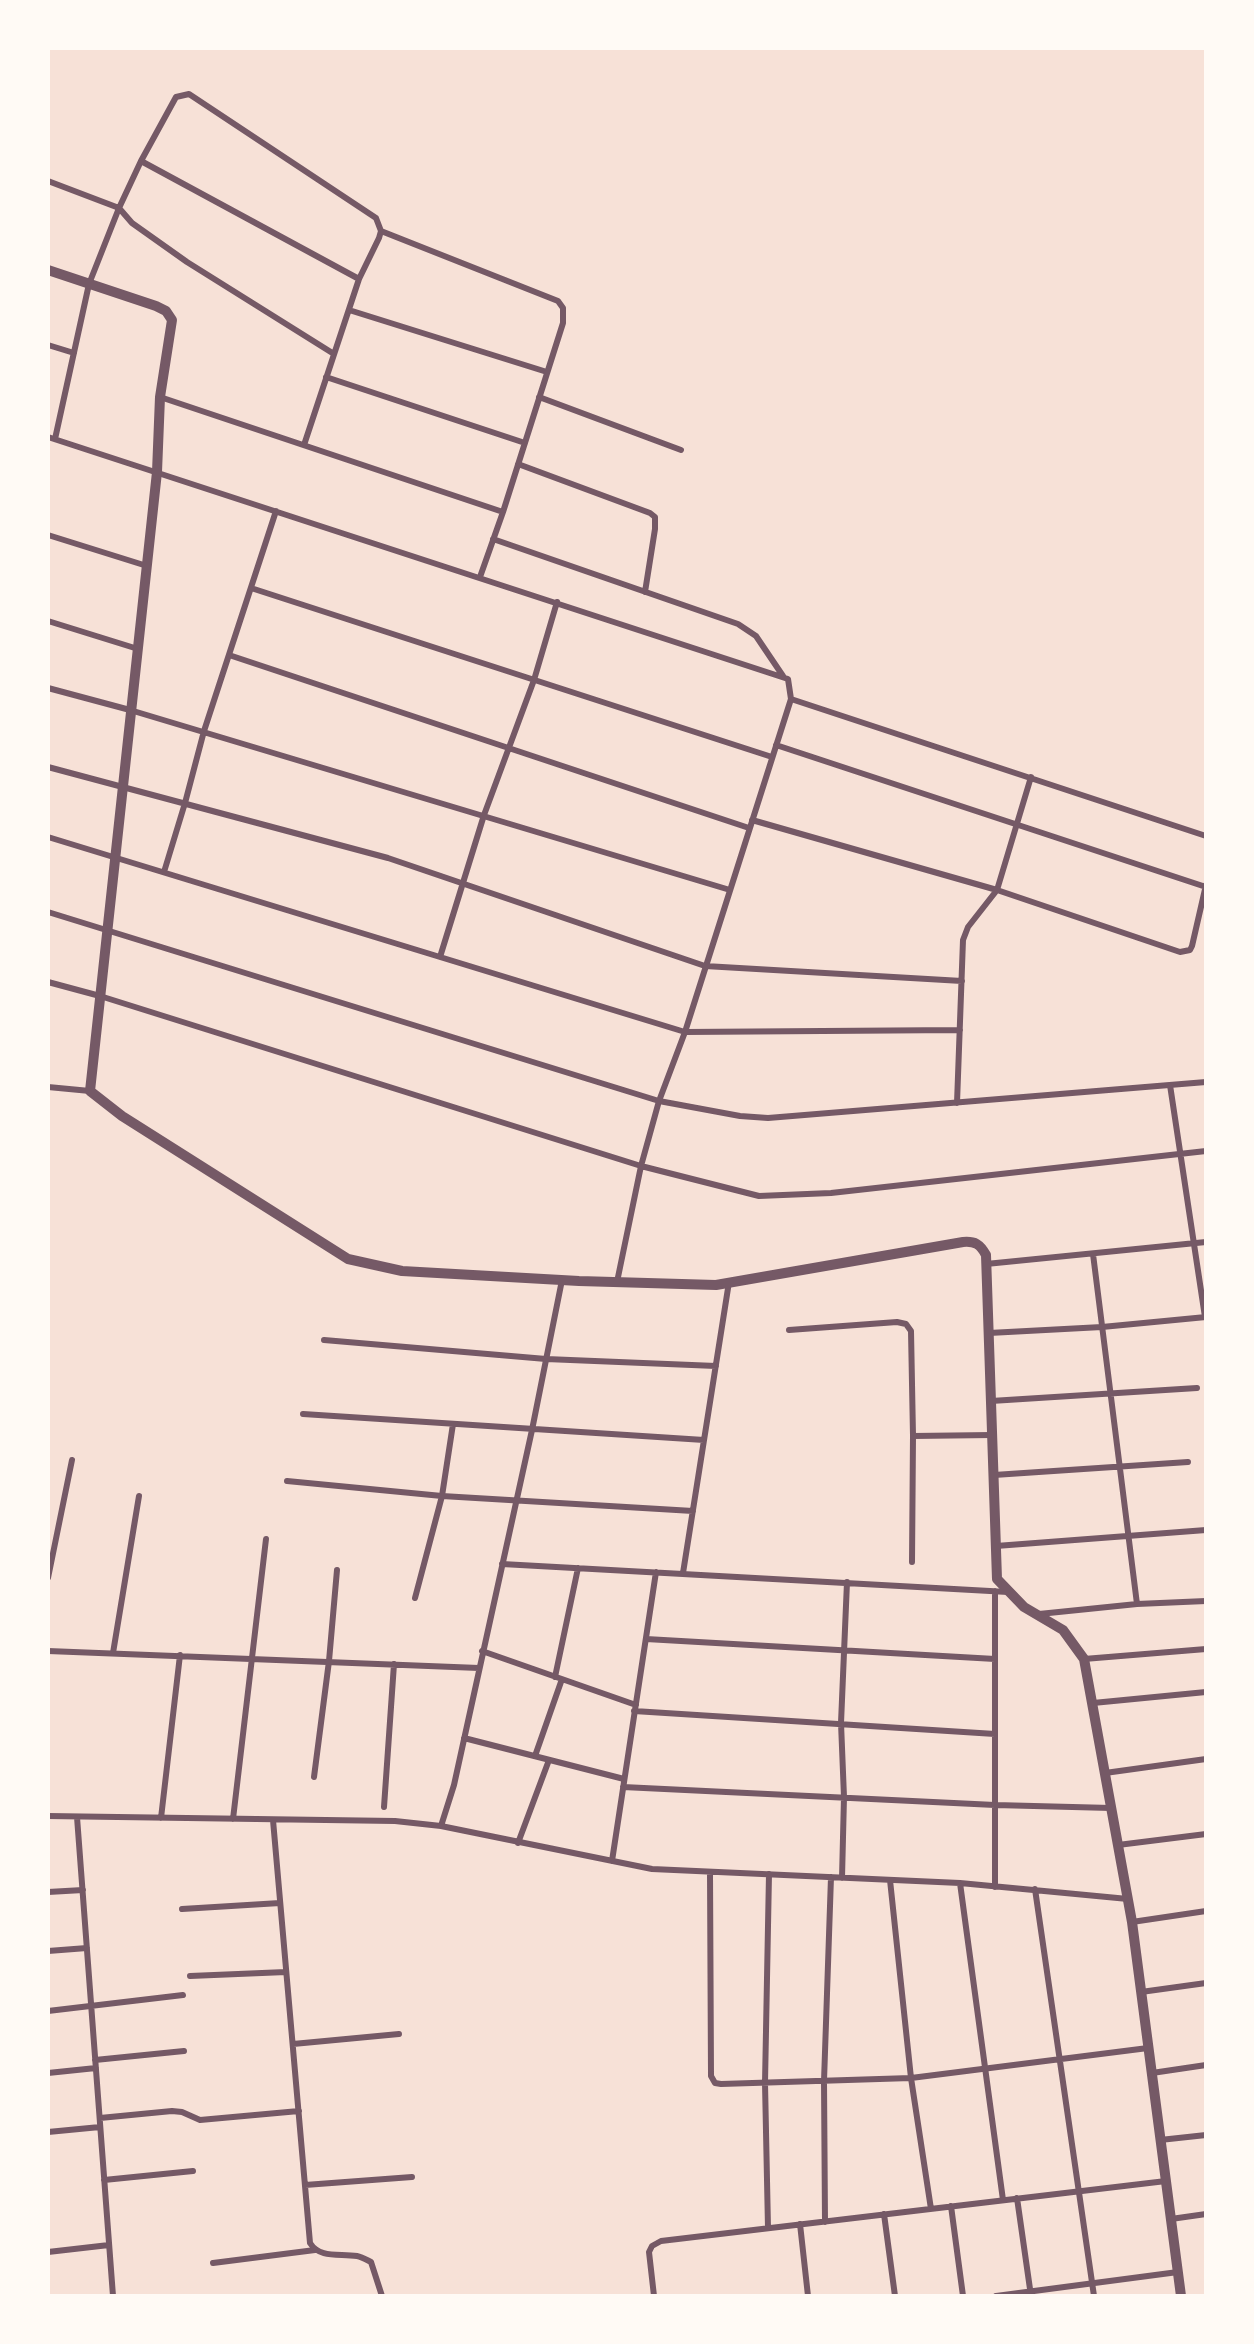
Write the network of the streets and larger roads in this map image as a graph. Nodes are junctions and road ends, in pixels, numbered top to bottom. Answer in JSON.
{"nodes":[{"id":1,"x":141,"y":161,"type":"junction"},
{"id":2,"x":48,"y":181,"type":"edge"},
{"id":3,"x":119,"y":208,"type":"junction"},
{"id":4,"x":381,"y":231,"type":"junction"},
{"id":5,"x":48,"y":270,"type":"edge"},
{"id":6,"x":359,"y":279,"type":"junction"},
{"id":7,"x":89,"y":284,"type":"junction"},
{"id":8,"x":349,"y":310,"type":"junction"},
{"id":9,"x":48,"y":345,"type":"edge"},
{"id":10,"x":74,"y":353,"type":"junction"},
{"id":11,"x":334,"y":354,"type":"junction"},
{"id":12,"x":548,"y":372,"type":"junction"},
{"id":13,"x":326,"y":377,"type":"junction"},
{"id":14,"x":539,"y":397,"type":"junction"},
{"id":15,"x":160,"y":398,"type":"junction"},
{"id":16,"x":51,"y":438,"type":"edge"},
{"id":17,"x":525,"y":443,"type":"junction"},
{"id":18,"x":304,"y":445,"type":"junction"},
{"id":19,"x":681,"y":450,"type":"dead end"},
{"id":20,"x":518,"y":464,"type":"junction"},
{"id":21,"x":157,"y":472,"type":"junction"},
{"id":22,"x":276,"y":511,"type":"junction"},
{"id":23,"x":503,"y":512,"type":"junction"},
{"id":24,"x":48,"y":536,"type":"edge"},
{"id":25,"x":493,"y":539,"type":"junction"},
{"id":26,"x":147,"y":566,"type":"junction"},
{"id":27,"x":480,"y":577,"type":"junction"},
{"id":28,"x":251,"y":588,"type":"junction"},
{"id":29,"x":645,"y":592,"type":"junction"},
{"id":30,"x":556,"y":602,"type":"junction"},
{"id":31,"x":48,"y":621,"type":"edge"},
{"id":32,"x":138,"y":649,"type":"junction"},
{"id":33,"x":229,"y":655,"type":"junction"},
{"id":34,"x":783,"y":676,"type":"junction"},
{"id":35,"x":534,"y":680,"type":"junction"},
{"id":36,"x":48,"y":688,"type":"edge"},
{"id":37,"x":791,"y":699,"type":"junction"},
{"id":38,"x":130,"y":710,"type":"junction"},
{"id":39,"x":204,"y":732,"type":"junction"},
{"id":40,"x":776,"y":745,"type":"junction"},
{"id":41,"x":508,"y":748,"type":"junction"},
{"id":42,"x":772,"y":757,"type":"junction"},
{"id":43,"x":48,"y":767,"type":"edge"},
{"id":44,"x":1031,"y":777,"type":"junction"},
{"id":45,"x":123,"y":787,"type":"junction"},
{"id":46,"x":185,"y":803,"type":"junction"},
{"id":47,"x":484,"y":815,"type":"junction"},
{"id":48,"x":752,"y":820,"type":"junction"},
{"id":49,"x":1016,"y":826,"type":"junction"},
{"id":50,"x":749,"y":828,"type":"junction"},
{"id":51,"x":1206,"y":836,"type":"edge"},
{"id":52,"x":48,"y":837,"type":"edge"},
{"id":53,"x":115,"y":857,"type":"junction"},
{"id":54,"x":164,"y":872,"type":"junction"},
{"id":55,"x":464,"y":884,"type":"junction"},
{"id":56,"x":1206,"y":886,"type":"edge"},
{"id":57,"x":730,"y":890,"type":"junction"},
{"id":58,"x":997,"y":890,"type":"junction"},
{"id":59,"x":48,"y":912,"type":"edge"},
{"id":60,"x":107,"y":929,"type":"junction"},
{"id":61,"x":440,"y":957,"type":"junction"},
{"id":62,"x":705,"y":966,"type":"junction"},
{"id":63,"x":962,"y":981,"type":"junction"},
{"id":64,"x":48,"y":982,"type":"edge"},
{"id":65,"x":100,"y":996,"type":"junction"},
{"id":66,"x":960,"y":1030,"type":"junction"},
{"id":67,"x":685,"y":1032,"type":"junction"},
{"id":68,"x":1206,"y":1082,"type":"edge"},
{"id":69,"x":1170,"y":1085,"type":"junction"},
{"id":70,"x":48,"y":1087,"type":"edge"},
{"id":71,"x":90,"y":1091,"type":"junction"},
{"id":72,"x":659,"y":1101,"type":"junction"},
{"id":73,"x":957,"y":1103,"type":"junction"},
{"id":74,"x":1206,"y":1151,"type":"edge"},
{"id":75,"x":1182,"y":1154,"type":"junction"},
{"id":76,"x":641,"y":1166,"type":"junction"},
{"id":77,"x":1206,"y":1242,"type":"edge"},
{"id":78,"x":1195,"y":1243,"type":"junction"},
{"id":79,"x":1094,"y":1254,"type":"junction"},
{"id":80,"x":987,"y":1264,"type":"junction"},
{"id":81,"x":562,"y":1280,"type":"junction"},
{"id":82,"x":617,"y":1282,"type":"junction"},
{"id":83,"x":729,"y":1282,"type":"junction"},
{"id":84,"x":1205,"y":1317,"type":"edge"},
{"id":85,"x":1102,"y":1327,"type":"junction"},
{"id":86,"x":789,"y":1330,"type":"dead end"},
{"id":87,"x":989,"y":1333,"type":"junction"},
{"id":88,"x":324,"y":1340,"type":"dead end"},
{"id":89,"x":546,"y":1359,"type":"junction"},
{"id":90,"x":716,"y":1366,"type":"junction"},
{"id":91,"x":1197,"y":1389,"type":"dead end"},
{"id":92,"x":1110,"y":1394,"type":"junction"},
{"id":93,"x":991,"y":1401,"type":"junction"},
{"id":94,"x":303,"y":1414,"type":"dead end"},
{"id":95,"x":453,"y":1424,"type":"junction"},
{"id":96,"x":532,"y":1430,"type":"junction"},
{"id":97,"x":992,"y":1435,"type":"junction"},
{"id":98,"x":913,"y":1436,"type":"junction"},
{"id":99,"x":704,"y":1440,"type":"junction"},
{"id":100,"x":72,"y":1460,"type":"dead end"},
{"id":101,"x":1188,"y":1462,"type":"dead end"},
{"id":102,"x":1119,"y":1468,"type":"junction"},
{"id":103,"x":994,"y":1475,"type":"junction"},
{"id":104,"x":287,"y":1481,"type":"dead end"},
{"id":105,"x":139,"y":1496,"type":"dead end"},
{"id":106,"x":442,"y":1496,"type":"junction"},
{"id":107,"x":516,"y":1501,"type":"junction"},
{"id":108,"x":693,"y":1511,"type":"junction"},
{"id":109,"x":1206,"y":1530,"type":"edge"},
{"id":110,"x":1128,"y":1535,"type":"junction"},
{"id":111,"x":266,"y":1539,"type":"dead end"},
{"id":112,"x":996,"y":1546,"type":"junction"},
{"id":113,"x":912,"y":1562,"type":"dead end"},
{"id":114,"x":502,"y":1564,"type":"junction"},
{"id":115,"x":578,"y":1568,"type":"junction"},
{"id":116,"x":337,"y":1570,"type":"dead end"},
{"id":117,"x":656,"y":1572,"type":"junction"},
{"id":118,"x":683,"y":1573,"type":"junction"},
{"id":119,"x":48,"y":1578,"type":"edge"},
{"id":120,"x":847,"y":1582,"type":"junction"},
{"id":121,"x":995,"y":1591,"type":"junction"},
{"id":122,"x":1009,"y":1592,"type":"junction"},
{"id":123,"x":415,"y":1598,"type":"dead end"},
{"id":124,"x":1206,"y":1601,"type":"edge"},
{"id":125,"x":1137,"y":1604,"type":"junction"},
{"id":126,"x":1036,"y":1614,"type":"junction"},
{"id":127,"x":646,"y":1639,"type":"junction"},
{"id":128,"x":1206,"y":1649,"type":"edge"},
{"id":129,"x":48,"y":1651,"type":"edge"},
{"id":130,"x":482,"y":1651,"type":"junction"},
{"id":131,"x":844,"y":1651,"type":"junction"},
{"id":132,"x":113,"y":1653,"type":"junction"},
{"id":133,"x":180,"y":1655,"type":"junction"},
{"id":134,"x":252,"y":1658,"type":"junction"},
{"id":135,"x":995,"y":1659,"type":"junction"},
{"id":136,"x":1084,"y":1659,"type":"junction"},
{"id":137,"x":329,"y":1661,"type":"junction"},
{"id":138,"x":394,"y":1664,"type":"junction"},
{"id":139,"x":479,"y":1668,"type":"junction"},
{"id":140,"x":555,"y":1677,"type":"junction"},
{"id":141,"x":562,"y":1679,"type":"junction"},
{"id":142,"x":1206,"y":1692,"type":"edge"},
{"id":143,"x":1092,"y":1703,"type":"junction"},
{"id":144,"x":635,"y":1708,"type":"junction"},
{"id":145,"x":841,"y":1723,"type":"junction"},
{"id":146,"x":995,"y":1734,"type":"junction"},
{"id":147,"x":464,"y":1738,"type":"junction"},
{"id":148,"x":535,"y":1756,"type":"junction"},
{"id":149,"x":1206,"y":1759,"type":"edge"},
{"id":150,"x":549,"y":1760,"type":"junction"},
{"id":151,"x":1105,"y":1773,"type":"junction"},
{"id":152,"x":314,"y":1777,"type":"dead end"},
{"id":153,"x":624,"y":1779,"type":"junction"},
{"id":154,"x":623,"y":1787,"type":"junction"},
{"id":155,"x":844,"y":1797,"type":"junction"},
{"id":156,"x":995,"y":1805,"type":"junction"},
{"id":157,"x":384,"y":1807,"type":"dead end"},
{"id":158,"x":1111,"y":1808,"type":"junction"},
{"id":159,"x":48,"y":1816,"type":"edge"},
{"id":160,"x":77,"y":1817,"type":"junction"},
{"id":161,"x":161,"y":1818,"type":"junction"},
{"id":162,"x":233,"y":1819,"type":"junction"},
{"id":163,"x":273,"y":1820,"type":"junction"},
{"id":164,"x":441,"y":1826,"type":"junction"},
{"id":165,"x":1206,"y":1834,"type":"edge"},
{"id":166,"x":518,"y":1843,"type":"junction"},
{"id":167,"x":1118,"y":1845,"type":"junction"},
{"id":168,"x":612,"y":1861,"type":"junction"},
{"id":169,"x":710,"y":1872,"type":"junction"},
{"id":170,"x":769,"y":1874,"type":"junction"},
{"id":171,"x":831,"y":1877,"type":"junction"},
{"id":172,"x":842,"y":1878,"type":"junction"},
{"id":173,"x":890,"y":1880,"type":"junction"},
{"id":174,"x":960,"y":1883,"type":"junction"},
{"id":175,"x":995,"y":1887,"type":"junction"},
{"id":176,"x":1035,"y":1889,"type":"junction"},
{"id":177,"x":83,"y":1890,"type":"junction"},
{"id":178,"x":48,"y":1892,"type":"edge"},
{"id":179,"x":1128,"y":1899,"type":"junction"},
{"id":180,"x":280,"y":1903,"type":"junction"},
{"id":181,"x":182,"y":1909,"type":"dead end"},
{"id":182,"x":1206,"y":1911,"type":"edge"},
{"id":183,"x":1132,"y":1922,"type":"junction"},
{"id":184,"x":87,"y":1948,"type":"junction"},
{"id":185,"x":48,"y":1951,"type":"edge"},
{"id":186,"x":286,"y":1972,"type":"junction"},
{"id":187,"x":190,"y":1976,"type":"dead end"},
{"id":188,"x":1206,"y":1983,"type":"edge"},
{"id":189,"x":1141,"y":1992,"type":"junction"},
{"id":190,"x":183,"y":1995,"type":"dead end"},
{"id":191,"x":91,"y":2005,"type":"junction"},
{"id":192,"x":48,"y":2011,"type":"edge"},
{"id":193,"x":399,"y":2034,"type":"dead end"},
{"id":194,"x":293,"y":2044,"type":"junction"},
{"id":195,"x":1148,"y":2048,"type":"junction"},
{"id":196,"x":184,"y":2051,"type":"dead end"},
{"id":197,"x":1059,"y":2058,"type":"junction"},
{"id":198,"x":96,"y":2060,"type":"junction"},
{"id":199,"x":1206,"y":2065,"type":"edge"},
{"id":200,"x":96,"y":2068,"type":"junction"},
{"id":201,"x":985,"y":2068,"type":"junction"},
{"id":202,"x":48,"y":2073,"type":"edge"},
{"id":203,"x":1152,"y":2073,"type":"junction"},
{"id":204,"x":911,"y":2078,"type":"junction"},
{"id":205,"x":824,"y":2080,"type":"junction"},
{"id":206,"x":765,"y":2083,"type":"junction"},
{"id":207,"x":299,"y":2111,"type":"junction"},
{"id":208,"x":100,"y":2118,"type":"junction"},
{"id":209,"x":100,"y":2127,"type":"junction"},
{"id":210,"x":48,"y":2132,"type":"edge"},
{"id":211,"x":1206,"y":2135,"type":"edge"},
{"id":212,"x":1160,"y":2140,"type":"junction"},
{"id":213,"x":193,"y":2170,"type":"dead end"},
{"id":214,"x":412,"y":2177,"type":"dead end"},
{"id":215,"x":105,"y":2180,"type":"junction"},
{"id":216,"x":1166,"y":2181,"type":"junction"},
{"id":217,"x":305,"y":2184,"type":"junction"},
{"id":218,"x":1078,"y":2191,"type":"junction"},
{"id":219,"x":1017,"y":2198,"type":"junction"},
{"id":220,"x":1003,"y":2200,"type":"junction"},
{"id":221,"x":951,"y":2206,"type":"junction"},
{"id":222,"x":931,"y":2209,"type":"junction"},
{"id":223,"x":884,"y":2214,"type":"junction"},
{"id":224,"x":1206,"y":2214,"type":"edge"},
{"id":225,"x":1171,"y":2219,"type":"junction"},
{"id":226,"x":825,"y":2222,"type":"junction"},
{"id":227,"x":800,"y":2224,"type":"junction"},
{"id":228,"x":768,"y":2228,"type":"junction"},
{"id":229,"x":109,"y":2246,"type":"junction"},
{"id":230,"x":315,"y":2250,"type":"junction"},
{"id":231,"x":48,"y":2252,"type":"edge"},
{"id":232,"x":213,"y":2263,"type":"dead end"},
{"id":233,"x":1178,"y":2272,"type":"junction"},
{"id":234,"x":1092,"y":2284,"type":"junction"},
{"id":235,"x":1030,"y":2294,"type":"edge"},
{"id":236,"x":113,"y":2296,"type":"edge"},
{"id":237,"x":382,"y":2296,"type":"edge"},
{"id":238,"x":654,"y":2296,"type":"edge"},
{"id":239,"x":808,"y":2296,"type":"edge"},
{"id":240,"x":895,"y":2296,"type":"edge"},
{"id":241,"x":963,"y":2296,"type":"edge"},
{"id":242,"x":996,"y":2296,"type":"edge"},
{"id":243,"x":1094,"y":2296,"type":"edge"},
{"id":244,"x":1181,"y":2296,"type":"edge"}],
"edges":[{"from":1,"to":3,"type":"street"},
{"from":1,"to":4,"type":"street"},
{"from":1,"to":6,"type":"street"},
{"from":2,"to":3,"type":"street"},
{"from":3,"to":7,"type":"street"},
{"from":3,"to":11,"type":"street"},
{"from":4,"to":6,"type":"street"},
{"from":4,"to":12,"type":"street"},
{"from":5,"to":7,"type":"street"},
{"from":6,"to":8,"type":"street"},
{"from":7,"to":10,"type":"street"},
{"from":7,"to":15,"type":"street"},
{"from":8,"to":11,"type":"street"},
{"from":8,"to":12,"type":"street"},
{"from":9,"to":10,"type":"street"},
{"from":10,"to":16,"type":"street"},
{"from":11,"to":13,"type":"street"},
{"from":12,"to":14,"type":"street"},
{"from":13,"to":17,"type":"street"},
{"from":13,"to":18,"type":"street"},
{"from":14,"to":17,"type":"street"},
{"from":14,"to":19,"type":"street"},
{"from":15,"to":18,"type":"street"},
{"from":15,"to":21,"type":"street"},
{"from":16,"to":21,"type":"street"},
{"from":17,"to":20,"type":"street"},
{"from":18,"to":23,"type":"street"},
{"from":20,"to":23,"type":"street"},
{"from":20,"to":29,"type":"street"},
{"from":21,"to":22,"type":"street"},
{"from":21,"to":26,"type":"street"},
{"from":22,"to":27,"type":"street"},
{"from":22,"to":28,"type":"street"},
{"from":23,"to":25,"type":"street"},
{"from":24,"to":26,"type":"street"},
{"from":25,"to":27,"type":"street"},
{"from":25,"to":29,"type":"street"},
{"from":26,"to":32,"type":"street"},
{"from":27,"to":30,"type":"street"},
{"from":28,"to":33,"type":"street"},
{"from":28,"to":35,"type":"street"},
{"from":29,"to":34,"type":"street"},
{"from":30,"to":34,"type":"street"},
{"from":30,"to":35,"type":"street"},
{"from":31,"to":32,"type":"street"},
{"from":32,"to":38,"type":"street"},
{"from":33,"to":39,"type":"street"},
{"from":33,"to":41,"type":"street"},
{"from":34,"to":37,"type":"street"},
{"from":35,"to":41,"type":"street"},
{"from":35,"to":42,"type":"street"},
{"from":36,"to":38,"type":"street"},
{"from":37,"to":40,"type":"street"},
{"from":37,"to":44,"type":"street"},
{"from":38,"to":39,"type":"street"},
{"from":38,"to":45,"type":"street"},
{"from":39,"to":46,"type":"street"},
{"from":39,"to":47,"type":"street"},
{"from":40,"to":42,"type":"street"},
{"from":40,"to":49,"type":"street"},
{"from":41,"to":47,"type":"street"},
{"from":41,"to":50,"type":"street"},
{"from":42,"to":48,"type":"street"},
{"from":43,"to":45,"type":"street"},
{"from":44,"to":49,"type":"street"},
{"from":44,"to":51,"type":"street"},
{"from":45,"to":46,"type":"street"},
{"from":45,"to":53,"type":"street"},
{"from":46,"to":54,"type":"street"},
{"from":46,"to":55,"type":"street"},
{"from":47,"to":55,"type":"street"},
{"from":47,"to":57,"type":"street"},
{"from":48,"to":50,"type":"street"},
{"from":48,"to":58,"type":"street"},
{"from":49,"to":56,"type":"street"},
{"from":49,"to":58,"type":"street"},
{"from":50,"to":57,"type":"street"},
{"from":52,"to":53,"type":"street"},
{"from":53,"to":54,"type":"street"},
{"from":53,"to":60,"type":"street"},
{"from":54,"to":61,"type":"street"},
{"from":55,"to":61,"type":"street"},
{"from":55,"to":62,"type":"street"},
{"from":56,"to":58,"type":"street"},
{"from":57,"to":62,"type":"street"},
{"from":58,"to":63,"type":"street"},
{"from":59,"to":60,"type":"street"},
{"from":60,"to":65,"type":"street"},
{"from":60,"to":72,"type":"street"},
{"from":61,"to":67,"type":"street"},
{"from":62,"to":63,"type":"street"},
{"from":62,"to":67,"type":"street"},
{"from":63,"to":66,"type":"street"},
{"from":64,"to":65,"type":"street"},
{"from":65,"to":71,"type":"street"},
{"from":65,"to":76,"type":"street"},
{"from":66,"to":67,"type":"street"},
{"from":66,"to":73,"type":"street"},
{"from":67,"to":72,"type":"street"},
{"from":68,"to":69,"type":"street"},
{"from":69,"to":73,"type":"street"},
{"from":69,"to":75,"type":"street"},
{"from":70,"to":71,"type":"street"},
{"from":71,"to":81,"type":"street"},
{"from":72,"to":73,"type":"street"},
{"from":72,"to":76,"type":"street"},
{"from":74,"to":75,"type":"street"},
{"from":75,"to":76,"type":"street"},
{"from":75,"to":78,"type":"street"},
{"from":76,"to":82,"type":"street"},
{"from":77,"to":78,"type":"street"},
{"from":78,"to":79,"type":"street"},
{"from":78,"to":84,"type":"street"},
{"from":79,"to":80,"type":"street"},
{"from":79,"to":85,"type":"street"},
{"from":80,"to":83,"type":"street"},
{"from":80,"to":87,"type":"street"},
{"from":81,"to":82,"type":"street"},
{"from":81,"to":89,"type":"street"},
{"from":82,"to":83,"type":"street"},
{"from":83,"to":90,"type":"street"},
{"from":84,"to":85,"type":"street"},
{"from":85,"to":87,"type":"street"},
{"from":85,"to":92,"type":"street"},
{"from":86,"to":98,"type":"street"},
{"from":87,"to":93,"type":"street"},
{"from":88,"to":89,"type":"street"},
{"from":89,"to":90,"type":"street"},
{"from":89,"to":96,"type":"street"},
{"from":90,"to":99,"type":"street"},
{"from":91,"to":92,"type":"street"},
{"from":92,"to":93,"type":"street"},
{"from":92,"to":102,"type":"street"},
{"from":93,"to":97,"type":"street"},
{"from":94,"to":95,"type":"street"},
{"from":95,"to":96,"type":"street"},
{"from":95,"to":106,"type":"street"},
{"from":96,"to":99,"type":"street"},
{"from":96,"to":107,"type":"street"},
{"from":97,"to":98,"type":"street"},
{"from":97,"to":103,"type":"street"},
{"from":98,"to":113,"type":"street"},
{"from":99,"to":108,"type":"street"},
{"from":100,"to":119,"type":"street"},
{"from":101,"to":102,"type":"street"},
{"from":102,"to":103,"type":"street"},
{"from":102,"to":110,"type":"street"},
{"from":103,"to":112,"type":"street"},
{"from":104,"to":106,"type":"street"},
{"from":105,"to":132,"type":"street"},
{"from":106,"to":107,"type":"street"},
{"from":106,"to":123,"type":"street"},
{"from":107,"to":108,"type":"street"},
{"from":107,"to":114,"type":"street"},
{"from":108,"to":118,"type":"street"},
{"from":109,"to":110,"type":"street"},
{"from":110,"to":112,"type":"street"},
{"from":110,"to":125,"type":"street"},
{"from":111,"to":134,"type":"street"},
{"from":112,"to":122,"type":"street"},
{"from":114,"to":115,"type":"street"},
{"from":114,"to":130,"type":"street"},
{"from":115,"to":117,"type":"street"},
{"from":115,"to":140,"type":"street"},
{"from":116,"to":137,"type":"street"},
{"from":117,"to":118,"type":"street"},
{"from":117,"to":127,"type":"street"},
{"from":118,"to":120,"type":"street"},
{"from":120,"to":121,"type":"street"},
{"from":120,"to":131,"type":"street"},
{"from":121,"to":122,"type":"street"},
{"from":121,"to":135,"type":"street"},
{"from":122,"to":126,"type":"street"},
{"from":124,"to":125,"type":"street"},
{"from":125,"to":126,"type":"street"},
{"from":126,"to":136,"type":"street"},
{"from":127,"to":131,"type":"street"},
{"from":127,"to":144,"type":"street"},
{"from":128,"to":136,"type":"street"},
{"from":129,"to":132,"type":"street"},
{"from":130,"to":139,"type":"street"},
{"from":130,"to":140,"type":"street"},
{"from":131,"to":135,"type":"street"},
{"from":131,"to":145,"type":"street"},
{"from":132,"to":133,"type":"street"},
{"from":133,"to":134,"type":"street"},
{"from":133,"to":161,"type":"street"},
{"from":134,"to":137,"type":"street"},
{"from":134,"to":162,"type":"street"},
{"from":135,"to":146,"type":"street"},
{"from":136,"to":143,"type":"street"},
{"from":137,"to":138,"type":"street"},
{"from":137,"to":152,"type":"street"},
{"from":138,"to":139,"type":"street"},
{"from":138,"to":157,"type":"street"},
{"from":139,"to":147,"type":"street"},
{"from":140,"to":141,"type":"street"},
{"from":141,"to":144,"type":"street"},
{"from":141,"to":148,"type":"street"},
{"from":142,"to":143,"type":"street"},
{"from":143,"to":151,"type":"street"},
{"from":144,"to":145,"type":"street"},
{"from":144,"to":153,"type":"street"},
{"from":145,"to":146,"type":"street"},
{"from":145,"to":155,"type":"street"},
{"from":146,"to":156,"type":"street"},
{"from":147,"to":148,"type":"street"},
{"from":147,"to":164,"type":"street"},
{"from":148,"to":150,"type":"street"},
{"from":149,"to":151,"type":"street"},
{"from":150,"to":153,"type":"street"},
{"from":150,"to":166,"type":"street"},
{"from":151,"to":158,"type":"street"},
{"from":153,"to":154,"type":"street"},
{"from":154,"to":155,"type":"street"},
{"from":154,"to":168,"type":"street"},
{"from":155,"to":156,"type":"street"},
{"from":155,"to":172,"type":"street"},
{"from":156,"to":158,"type":"street"},
{"from":156,"to":175,"type":"street"},
{"from":158,"to":167,"type":"street"},
{"from":159,"to":160,"type":"street"},
{"from":160,"to":161,"type":"street"},
{"from":160,"to":177,"type":"street"},
{"from":161,"to":162,"type":"street"},
{"from":162,"to":163,"type":"street"},
{"from":163,"to":164,"type":"street"},
{"from":163,"to":180,"type":"street"},
{"from":164,"to":166,"type":"street"},
{"from":165,"to":167,"type":"street"},
{"from":166,"to":168,"type":"street"},
{"from":167,"to":179,"type":"street"},
{"from":168,"to":169,"type":"street"},
{"from":169,"to":170,"type":"street"},
{"from":169,"to":206,"type":"street"},
{"from":170,"to":171,"type":"street"},
{"from":170,"to":206,"type":"street"},
{"from":171,"to":172,"type":"street"},
{"from":171,"to":205,"type":"street"},
{"from":172,"to":173,"type":"street"},
{"from":173,"to":174,"type":"street"},
{"from":173,"to":204,"type":"street"},
{"from":174,"to":175,"type":"street"},
{"from":174,"to":201,"type":"street"},
{"from":175,"to":176,"type":"street"},
{"from":176,"to":179,"type":"street"},
{"from":176,"to":197,"type":"street"},
{"from":177,"to":178,"type":"street"},
{"from":177,"to":184,"type":"street"},
{"from":179,"to":183,"type":"street"},
{"from":180,"to":181,"type":"street"},
{"from":180,"to":186,"type":"street"},
{"from":182,"to":183,"type":"street"},
{"from":183,"to":189,"type":"street"},
{"from":184,"to":185,"type":"street"},
{"from":184,"to":191,"type":"street"},
{"from":186,"to":187,"type":"street"},
{"from":186,"to":194,"type":"street"},
{"from":188,"to":189,"type":"street"},
{"from":189,"to":195,"type":"street"},
{"from":190,"to":191,"type":"street"},
{"from":191,"to":192,"type":"street"},
{"from":191,"to":198,"type":"street"},
{"from":193,"to":194,"type":"street"},
{"from":194,"to":207,"type":"street"},
{"from":195,"to":197,"type":"street"},
{"from":195,"to":203,"type":"street"},
{"from":196,"to":198,"type":"street"},
{"from":197,"to":201,"type":"street"},
{"from":197,"to":218,"type":"street"},
{"from":198,"to":200,"type":"street"},
{"from":199,"to":203,"type":"street"},
{"from":200,"to":202,"type":"street"},
{"from":200,"to":208,"type":"street"},
{"from":201,"to":204,"type":"street"},
{"from":201,"to":220,"type":"street"},
{"from":203,"to":212,"type":"street"},
{"from":204,"to":205,"type":"street"},
{"from":204,"to":222,"type":"street"},
{"from":205,"to":206,"type":"street"},
{"from":205,"to":226,"type":"street"},
{"from":206,"to":228,"type":"street"},
{"from":207,"to":208,"type":"street"},
{"from":207,"to":217,"type":"street"},
{"from":208,"to":209,"type":"street"},
{"from":209,"to":210,"type":"street"},
{"from":209,"to":215,"type":"street"},
{"from":211,"to":212,"type":"street"},
{"from":212,"to":216,"type":"street"},
{"from":213,"to":215,"type":"street"},
{"from":214,"to":217,"type":"street"},
{"from":215,"to":229,"type":"street"},
{"from":216,"to":218,"type":"street"},
{"from":216,"to":225,"type":"street"},
{"from":217,"to":230,"type":"street"},
{"from":218,"to":219,"type":"street"},
{"from":218,"to":234,"type":"street"},
{"from":219,"to":220,"type":"street"},
{"from":219,"to":235,"type":"street"},
{"from":220,"to":221,"type":"street"},
{"from":221,"to":222,"type":"street"},
{"from":221,"to":241,"type":"street"},
{"from":222,"to":223,"type":"street"},
{"from":223,"to":226,"type":"street"},
{"from":223,"to":240,"type":"street"},
{"from":224,"to":225,"type":"street"},
{"from":225,"to":233,"type":"street"},
{"from":226,"to":227,"type":"street"},
{"from":227,"to":228,"type":"street"},
{"from":227,"to":239,"type":"street"},
{"from":228,"to":238,"type":"street"},
{"from":229,"to":231,"type":"street"},
{"from":229,"to":236,"type":"street"},
{"from":230,"to":232,"type":"street"},
{"from":230,"to":237,"type":"street"},
{"from":233,"to":234,"type":"street"},
{"from":233,"to":244,"type":"street"},
{"from":234,"to":235,"type":"street"},
{"from":234,"to":243,"type":"street"},
{"from":235,"to":242,"type":"street"}]}
